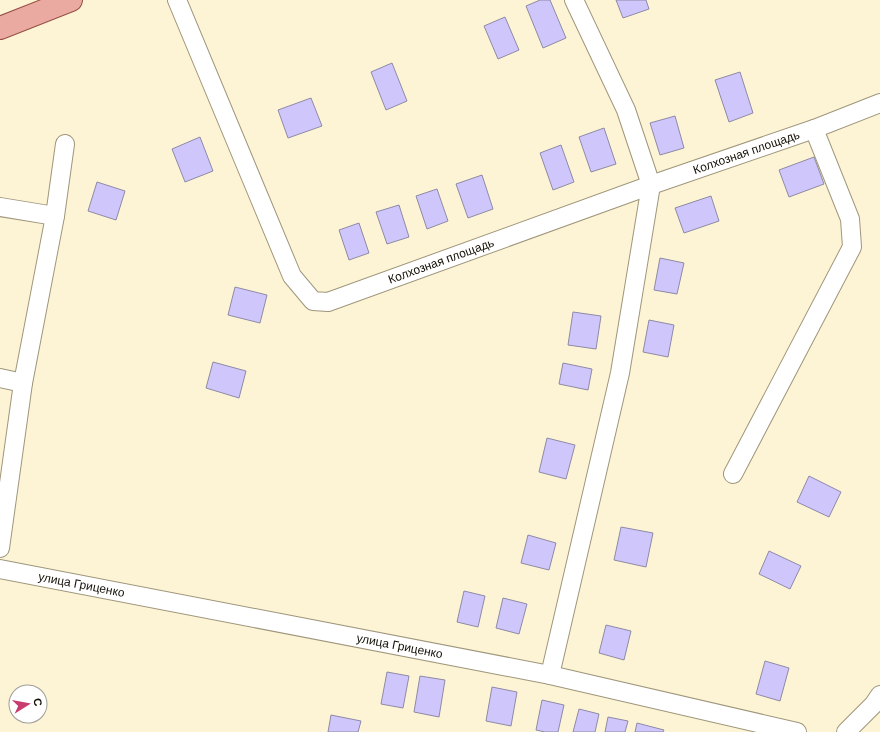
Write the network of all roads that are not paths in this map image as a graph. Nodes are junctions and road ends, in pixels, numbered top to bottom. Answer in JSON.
{"nodes":[{"id":1,"x":71,"y":0,"type":"edge"},
{"id":2,"x":177,"y":0,"type":"edge"},
{"id":3,"x":574,"y":0,"type":"edge"},
{"id":4,"x":0,"y":28,"type":"edge"},
{"id":5,"x":880,"y":103,"type":"edge"},
{"id":6,"x":814,"y":129,"type":"junction"},
{"id":7,"x":65,"y":144,"type":"dead end"},
{"id":8,"x":651,"y":184,"type":"junction"},
{"id":9,"x":0,"y":207,"type":"edge"},
{"id":10,"x":54,"y":216,"type":"junction"},
{"id":11,"x":0,"y":378,"type":"edge"},
{"id":12,"x":23,"y":383,"type":"junction"},
{"id":13,"x":733,"y":474,"type":"dead end"},
{"id":14,"x":0,"y":548,"type":"edge"},
{"id":15,"x":0,"y":569,"type":"edge"},
{"id":16,"x":550,"y":675,"type":"junction"},
{"id":17,"x":880,"y":695,"type":"edge"},
{"id":18,"x":797,"y":732,"type":"edge"},
{"id":19,"x":846,"y":732,"type":"edge"}],
"edges":[{"from":1,"to":4,"type":"main road"},
{"from":2,"to":8,"type":"street","name":"Колхозная площадь"},
{"from":3,"to":8,"type":"street"},
{"from":5,"to":6,"type":"street","name":"Колхозная площадь"},
{"from":6,"to":8,"type":"street","name":"Колхозная площадь"},
{"from":6,"to":13,"type":"street"},
{"from":7,"to":10,"type":"street"},
{"from":8,"to":16,"type":"street"},
{"from":9,"to":10,"type":"street"},
{"from":10,"to":12,"type":"street"},
{"from":11,"to":12,"type":"street"},
{"from":12,"to":14,"type":"street"},
{"from":15,"to":16,"type":"street","name":"улица Гриценко"},
{"from":16,"to":18,"type":"street","name":"улица Гриценко"},
{"from":17,"to":19,"type":"street"}]}
